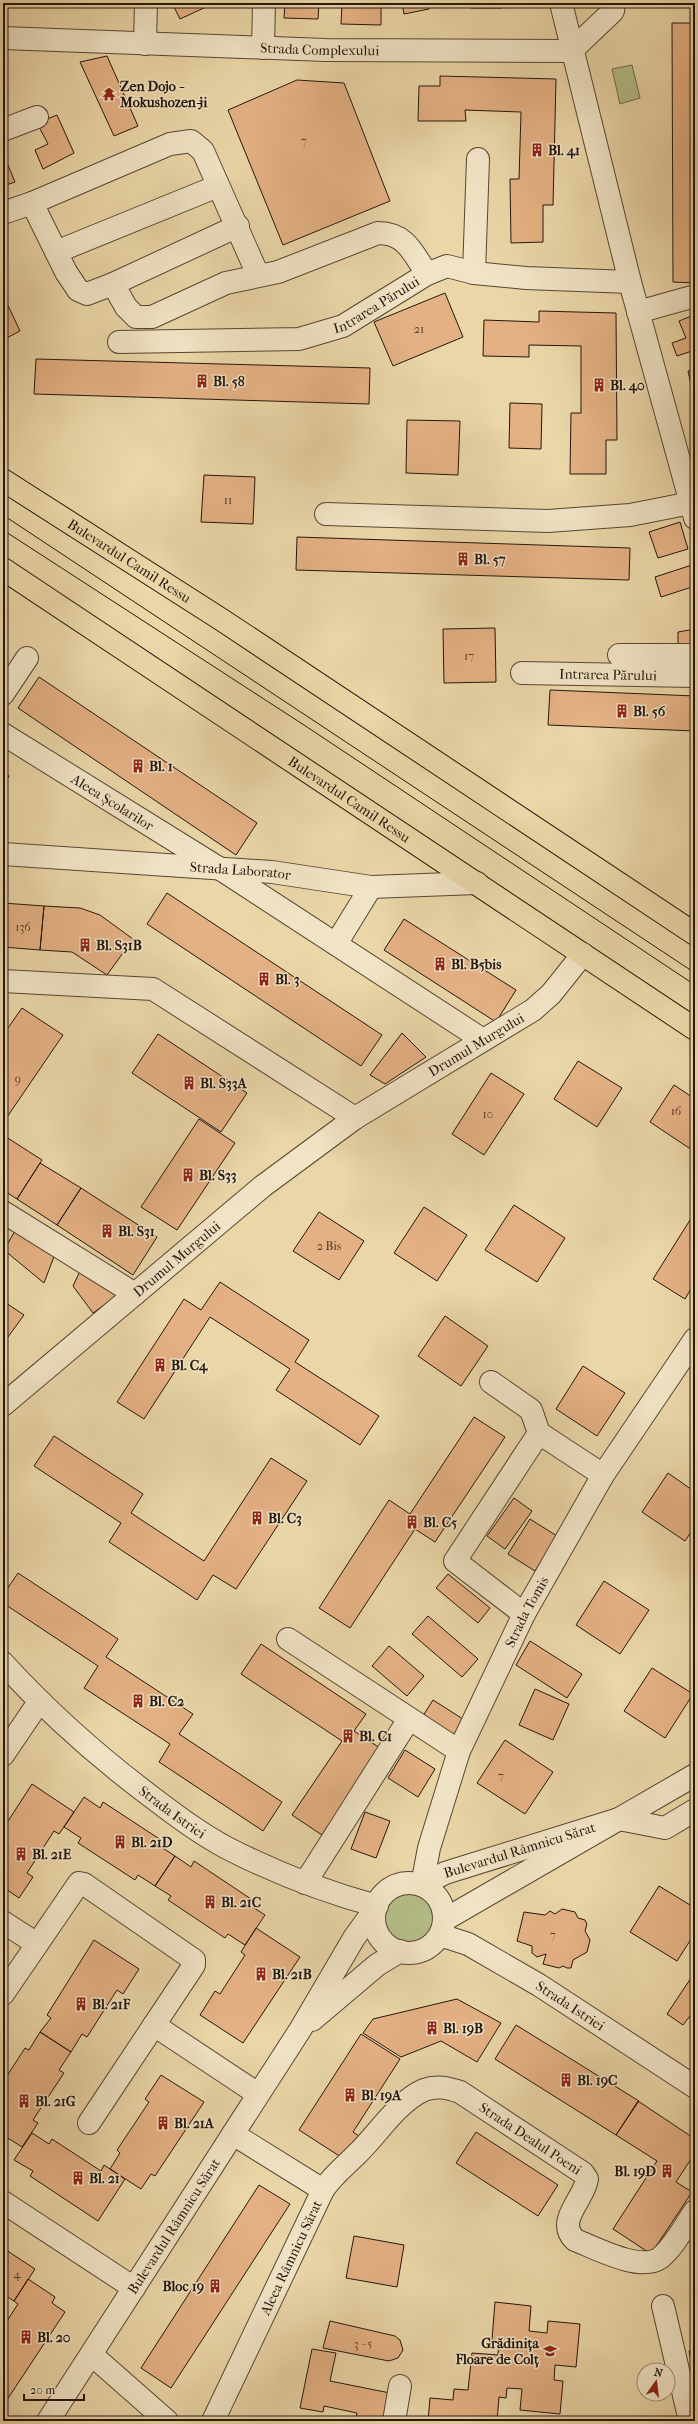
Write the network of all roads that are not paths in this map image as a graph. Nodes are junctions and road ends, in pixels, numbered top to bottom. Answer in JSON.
{"nodes":[{"id":1,"x":146,"y":3,"type":"edge"},
{"id":2,"x":264,"y":3,"type":"edge"},
{"id":3,"x":561,"y":3,"type":"edge"},
{"id":4,"x":614,"y":3,"type":"edge"},
{"id":5,"x":3,"y":38,"type":"edge"},
{"id":6,"x":145,"y":44,"type":"junction"},
{"id":7,"x":263,"y":48,"type":"junction"},
{"id":8,"x":571,"y":51,"type":"junction"},
{"id":9,"x":37,"y":117,"type":"dead end"},
{"id":10,"x":3,"y":130,"type":"edge"},
{"id":11,"x":478,"y":159,"type":"dead end"},
{"id":12,"x":218,"y":186,"type":"junction"},
{"id":13,"x":32,"y":203,"type":"junction"},
{"id":14,"x":3,"y":213,"type":"edge"},
{"id":15,"x":238,"y":226,"type":"junction"},
{"id":16,"x":56,"y":252,"type":"junction"},
{"id":17,"x":474,"y":273,"type":"junction"},
{"id":18,"x":427,"y":274,"type":"junction"},
{"id":19,"x":258,"y":275,"type":"junction"},
{"id":20,"x":630,"y":282,"type":"junction"},
{"id":21,"x":113,"y":284,"type":"junction"},
{"id":22,"x":695,"y":296,"type":"edge"},
{"id":23,"x":638,"y":312,"type":"junction"},
{"id":24,"x":119,"y":342,"type":"dead end"},
{"id":25,"x":3,"y":480,"type":"edge"},
{"id":26,"x":693,"y":511,"type":"edge"},
{"id":27,"x":326,"y":514,"type":"dead end"},
{"id":28,"x":3,"y":569,"type":"edge"},
{"id":29,"x":619,"y":655,"type":"dead end"},
{"id":30,"x":695,"y":655,"type":"edge"},
{"id":31,"x":27,"y":658,"type":"dead end"},
{"id":32,"x":522,"y":673,"type":"dead end"},
{"id":33,"x":695,"y":676,"type":"edge"},
{"id":34,"x":3,"y":694,"type":"edge"},
{"id":35,"x":3,"y":734,"type":"edge"},
{"id":36,"x":3,"y":854,"type":"edge"},
{"id":37,"x":222,"y":870,"type":"junction"},
{"id":38,"x":477,"y":882,"type":"junction"},
{"id":39,"x":370,"y":887,"type":"junction"},
{"id":40,"x":695,"y":934,"type":"edge"},
{"id":41,"x":336,"y":944,"type":"junction"},
{"id":42,"x":583,"y":954,"type":"junction"},
{"id":43,"x":3,"y":981,"type":"edge"},
{"id":44,"x":695,"y":1029,"type":"edge"},
{"id":45,"x":483,"y":1040,"type":"junction"},
{"id":46,"x":355,"y":1118,"type":"junction"},
{"id":47,"x":3,"y":1212,"type":"edge"},
{"id":48,"x":135,"y":1294,"type":"junction"},
{"id":49,"x":695,"y":1339,"type":"edge"},
{"id":50,"x":688,"y":1365,"type":"edge"},
{"id":51,"x":491,"y":1382,"type":"dead end"},
{"id":52,"x":3,"y":1405,"type":"edge"},
{"id":53,"x":539,"y":1433,"type":"junction"},
{"id":54,"x":603,"y":1476,"type":"junction"},
{"id":55,"x":524,"y":1614,"type":"junction"},
{"id":56,"x":288,"y":1639,"type":"dead end"},
{"id":57,"x":3,"y":1663,"type":"edge"},
{"id":58,"x":39,"y":1702,"type":"junction"},
{"id":59,"x":409,"y":1719,"type":"junction"},
{"id":60,"x":459,"y":1751,"type":"junction"},
{"id":61,"x":3,"y":1755,"type":"edge"},
{"id":62,"x":695,"y":1775,"type":"edge"},
{"id":63,"x":695,"y":1810,"type":"edge"},
{"id":64,"x":619,"y":1819,"type":"junction"},
{"id":65,"x":305,"y":1883,"type":"junction"},
{"id":66,"x":422,"y":1885,"type":"junction"},
{"id":67,"x":376,"y":1908,"type":"junction"},
{"id":68,"x":3,"y":1922,"type":"edge"},
{"id":69,"x":442,"y":1927,"type":"junction"},
{"id":70,"x":37,"y":1944,"type":"junction"},
{"id":71,"x":400,"y":1951,"type":"junction"},
{"id":72,"x":3,"y":1994,"type":"edge"},
{"id":73,"x":154,"y":2025,"type":"junction"},
{"id":74,"x":300,"y":2030,"type":"junction"},
{"id":75,"x":695,"y":2087,"type":"edge"},
{"id":76,"x":258,"y":2094,"type":"junction"},
{"id":77,"x":89,"y":2123,"type":"dead end"},
{"id":78,"x":233,"y":2134,"type":"junction"},
{"id":79,"x":323,"y":2190,"type":"junction"},
{"id":80,"x":3,"y":2202,"type":"edge"},
{"id":81,"x":695,"y":2211,"type":"edge"},
{"id":82,"x":134,"y":2288,"type":"junction"},
{"id":83,"x":663,"y":2306,"type":"dead end"},
{"id":84,"x":92,"y":2355,"type":"junction"},
{"id":85,"x":400,"y":2386,"type":"dead end"},
{"id":86,"x":48,"y":2421,"type":"edge"},
{"id":87,"x":167,"y":2421,"type":"edge"},
{"id":88,"x":213,"y":2421,"type":"edge"},
{"id":89,"x":394,"y":2421,"type":"edge"},
{"id":90,"x":690,"y":2421,"type":"edge"}],
"edges":[{"from":1,"to":6,"type":"street"},
{"from":2,"to":7,"type":"street"},
{"from":3,"to":8,"type":"street"},
{"from":4,"to":8,"type":"street"},
{"from":5,"to":6,"type":"street","name":"Strada Complexului"},
{"from":6,"to":7,"type":"street","name":"Strada Complexului"},
{"from":7,"to":8,"type":"street","name":"Strada Complexului"},
{"from":8,"to":20,"type":"street"},
{"from":9,"to":10,"type":"street"},
{"from":11,"to":17,"type":"street"},
{"from":12,"to":13,"type":"street"},
{"from":12,"to":15,"type":"street"},
{"from":12,"to":16,"type":"street"},
{"from":13,"to":14,"type":"street"},
{"from":13,"to":16,"type":"street"},
{"from":15,"to":19,"type":"street"},
{"from":15,"to":21,"type":"street"},
{"from":16,"to":21,"type":"street"},
{"from":17,"to":18,"type":"street","name":"Intrarea Părului"},
{"from":17,"to":20,"type":"street","name":"Intrarea Părului"},
{"from":18,"to":19,"type":"street"},
{"from":18,"to":24,"type":"street","name":"Intrarea Părului"},
{"from":19,"to":21,"type":"street"},
{"from":20,"to":23,"type":"street"},
{"from":22,"to":23,"type":"street"},
{"from":23,"to":26,"type":"street"},
{"from":25,"to":40,"type":"main road","name":"Bulevardul Camil Ressu"},
{"from":26,"to":27,"type":"street"},
{"from":28,"to":38,"type":"main road","name":"Bulevardul Camil Ressu"},
{"from":29,"to":30,"type":"street"},
{"from":31,"to":34,"type":"street"},
{"from":32,"to":33,"type":"street","name":"Intrarea Părului"},
{"from":35,"to":37,"type":"street","name":"Aleea Școlarilor"},
{"from":36,"to":37,"type":"street","name":"Strada Laborator"},
{"from":37,"to":39,"type":"street","name":"Strada Laborator"},
{"from":37,"to":41,"type":"street","name":"Aleea Școlarilor"},
{"from":38,"to":39,"type":"street","name":"Strada Laborator"},
{"from":38,"to":42,"type":"main road","name":"Bulevardul Camil Ressu"},
{"from":39,"to":41,"type":"street"},
{"from":41,"to":45,"type":"street","name":"Aleea Școlarilor"},
{"from":42,"to":44,"type":"main road","name":"Bulevardul Camil Ressu"},
{"from":42,"to":45,"type":"street","name":"Drumul Murgului"},
{"from":43,"to":46,"type":"street"},
{"from":45,"to":46,"type":"street","name":"Drumul Murgului"},
{"from":46,"to":48,"type":"street","name":"Drumul Murgului"},
{"from":47,"to":48,"type":"street"},
{"from":48,"to":52,"type":"street","name":"Drumul Murgului"},
{"from":49,"to":50,"type":"street","name":"Strada Tomis"},
{"from":50,"to":54,"type":"street","name":"Strada Tomis"},
{"from":51,"to":53,"type":"street"},
{"from":53,"to":54,"type":"street"},
{"from":53,"to":55,"type":"street"},
{"from":54,"to":55,"type":"street","name":"Strada Tomis"},
{"from":55,"to":60,"type":"street","name":"Strada Tomis"},
{"from":56,"to":59,"type":"street"},
{"from":57,"to":58,"type":"street","name":"Strada Istriei"},
{"from":58,"to":61,"type":"street"},
{"from":58,"to":65,"type":"street","name":"Strada Istriei"},
{"from":59,"to":60,"type":"street"},
{"from":59,"to":65,"type":"street"},
{"from":60,"to":66,"type":"street","name":"Strada Tomis"},
{"from":62,"to":64,"type":"street","name":"Bulevardul Râmnicu Sărat"},
{"from":63,"to":64,"type":"street"},
{"from":64,"to":66,"type":"street","name":"Bulevardul Râmnicu Sărat"},
{"from":64,"to":69,"type":"street","name":"Bulevardul Râmnicu Sărat"},
{"from":65,"to":67,"type":"street","name":"Strada Istriei"},
{"from":66,"to":67,"type":"street"},
{"from":66,"to":69,"type":"street"},
{"from":67,"to":71,"type":"street"},
{"from":67,"to":74,"type":"street","name":"Bulevardul Râmnicu Sărat"},
{"from":68,"to":70,"type":"street"},
{"from":69,"to":71,"type":"street"},
{"from":69,"to":75,"type":"street","name":"Strada Istriei"},
{"from":70,"to":72,"type":"street"},
{"from":70,"to":73,"type":"street"},
{"from":71,"to":74,"type":"street","name":"Bulevardul Râmnicu Sărat"},
{"from":73,"to":76,"type":"street"},
{"from":73,"to":77,"type":"street"},
{"from":74,"to":76,"type":"street","name":"Bulevardul Râmnicu Sărat"},
{"from":76,"to":78,"type":"street","name":"Bulevardul Râmnicu Sărat"},
{"from":78,"to":79,"type":"street","name":"Aleea Râmnicu Sărat"},
{"from":78,"to":82,"type":"street","name":"Bulevardul Râmnicu Sărat"},
{"from":79,"to":81,"type":"street","name":"Strada Dealul Poeni"},
{"from":79,"to":88,"type":"street","name":"Aleea Râmnicu Sărat"},
{"from":80,"to":82,"type":"street"},
{"from":82,"to":84,"type":"street","name":"Bulevardul Râmnicu Sărat"},
{"from":83,"to":90,"type":"street"},
{"from":84,"to":86,"type":"street","name":"Bulevardul Râmnicu Sărat"},
{"from":84,"to":87,"type":"street"},
{"from":85,"to":89,"type":"street"}]}
